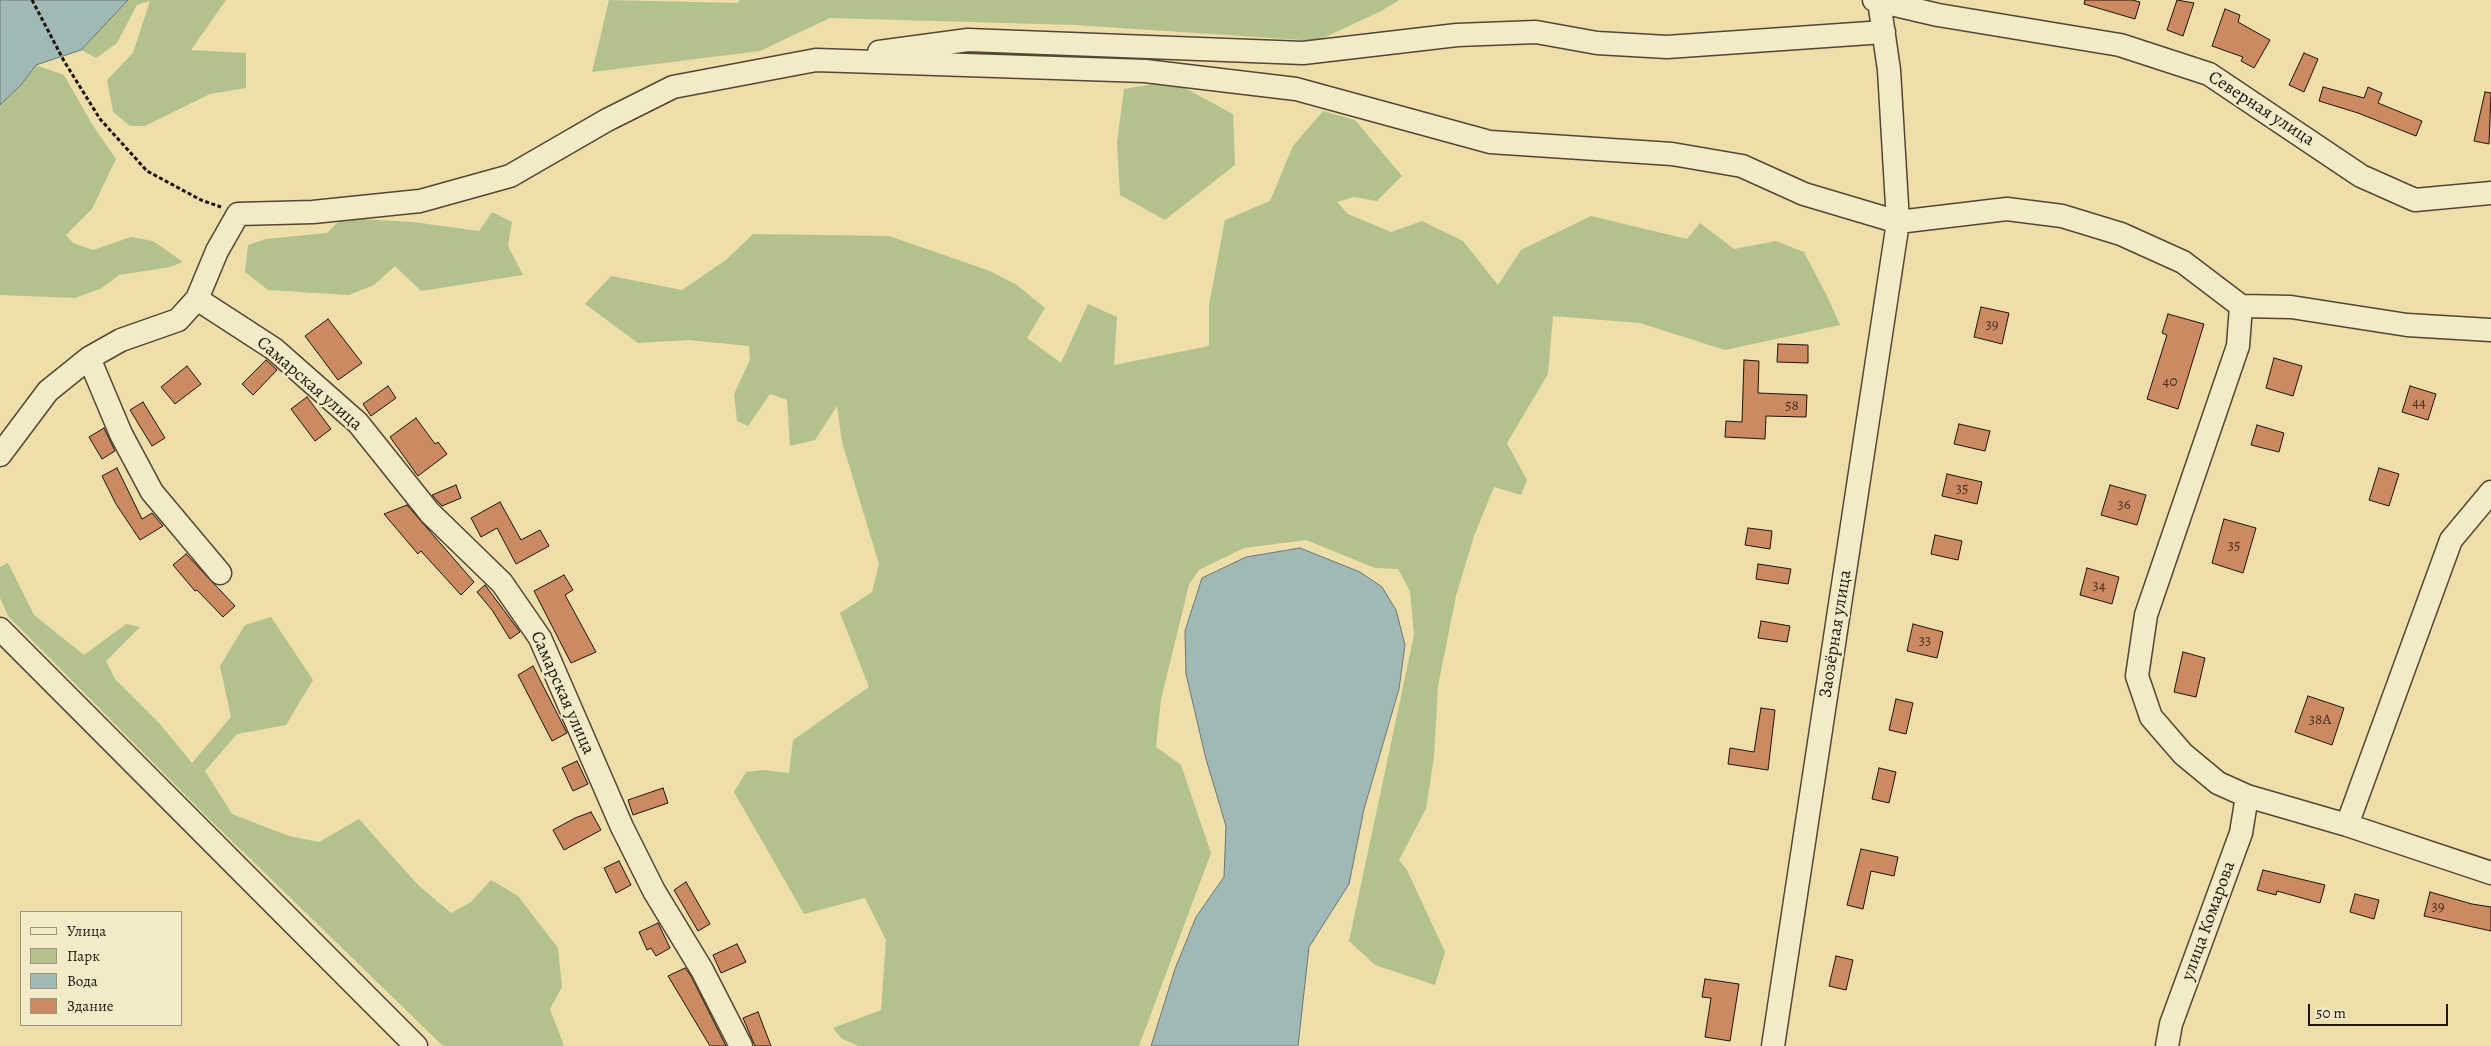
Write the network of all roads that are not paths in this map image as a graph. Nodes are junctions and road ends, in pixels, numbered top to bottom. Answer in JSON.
{"nodes":[{"id":1,"x":1877,"y":1,"type":"edge"},
{"id":2,"x":1884,"y":32,"type":"junction"},
{"id":3,"x":816,"y":60,"type":"junction"},
{"id":4,"x":2491,"y":194,"type":"edge"},
{"id":5,"x":1898,"y":222,"type":"junction"},
{"id":6,"x":197,"y":299,"type":"junction"},
{"id":7,"x":2241,"y":306,"type":"junction"},
{"id":8,"x":2491,"y":330,"type":"edge"},
{"id":9,"x":89,"y":358,"type":"junction"},
{"id":10,"x":0,"y":455,"type":"edge"},
{"id":11,"x":2491,"y":492,"type":"edge"},
{"id":12,"x":220,"y":573,"type":"dead end"},
{"id":13,"x":0,"y":629,"type":"edge"},
{"id":14,"x":2247,"y":796,"type":"junction"},
{"id":15,"x":2347,"y":825,"type":"junction"},
{"id":16,"x":2491,"y":873,"type":"edge"},
{"id":17,"x":416,"y":1046,"type":"edge"},
{"id":18,"x":741,"y":1046,"type":"edge"},
{"id":19,"x":1773,"y":1046,"type":"edge"},
{"id":20,"x":2168,"y":1046,"type":"edge"}],
"edges":[{"from":1,"to":2,"type":"street","name":"Заозёрная улица"},
{"from":1,"to":4,"type":"street","name":"Северная улица"},
{"from":2,"to":3,"type":"street"},
{"from":2,"to":5,"type":"street","name":"Заозёрная улица"},
{"from":3,"to":5,"type":"street"},
{"from":3,"to":6,"type":"street"},
{"from":5,"to":7,"type":"street"},
{"from":5,"to":19,"type":"street","name":"Заозёрная улица"},
{"from":6,"to":9,"type":"street"},
{"from":6,"to":18,"type":"street","name":"Самарская улица"},
{"from":7,"to":8,"type":"street"},
{"from":7,"to":14,"type":"street"},
{"from":9,"to":10,"type":"street"},
{"from":9,"to":12,"type":"street"},
{"from":11,"to":15,"type":"street"},
{"from":13,"to":17,"type":"street"},
{"from":14,"to":15,"type":"street"},
{"from":14,"to":20,"type":"street","name":"улица Комарова"},
{"from":15,"to":16,"type":"street"}]}
